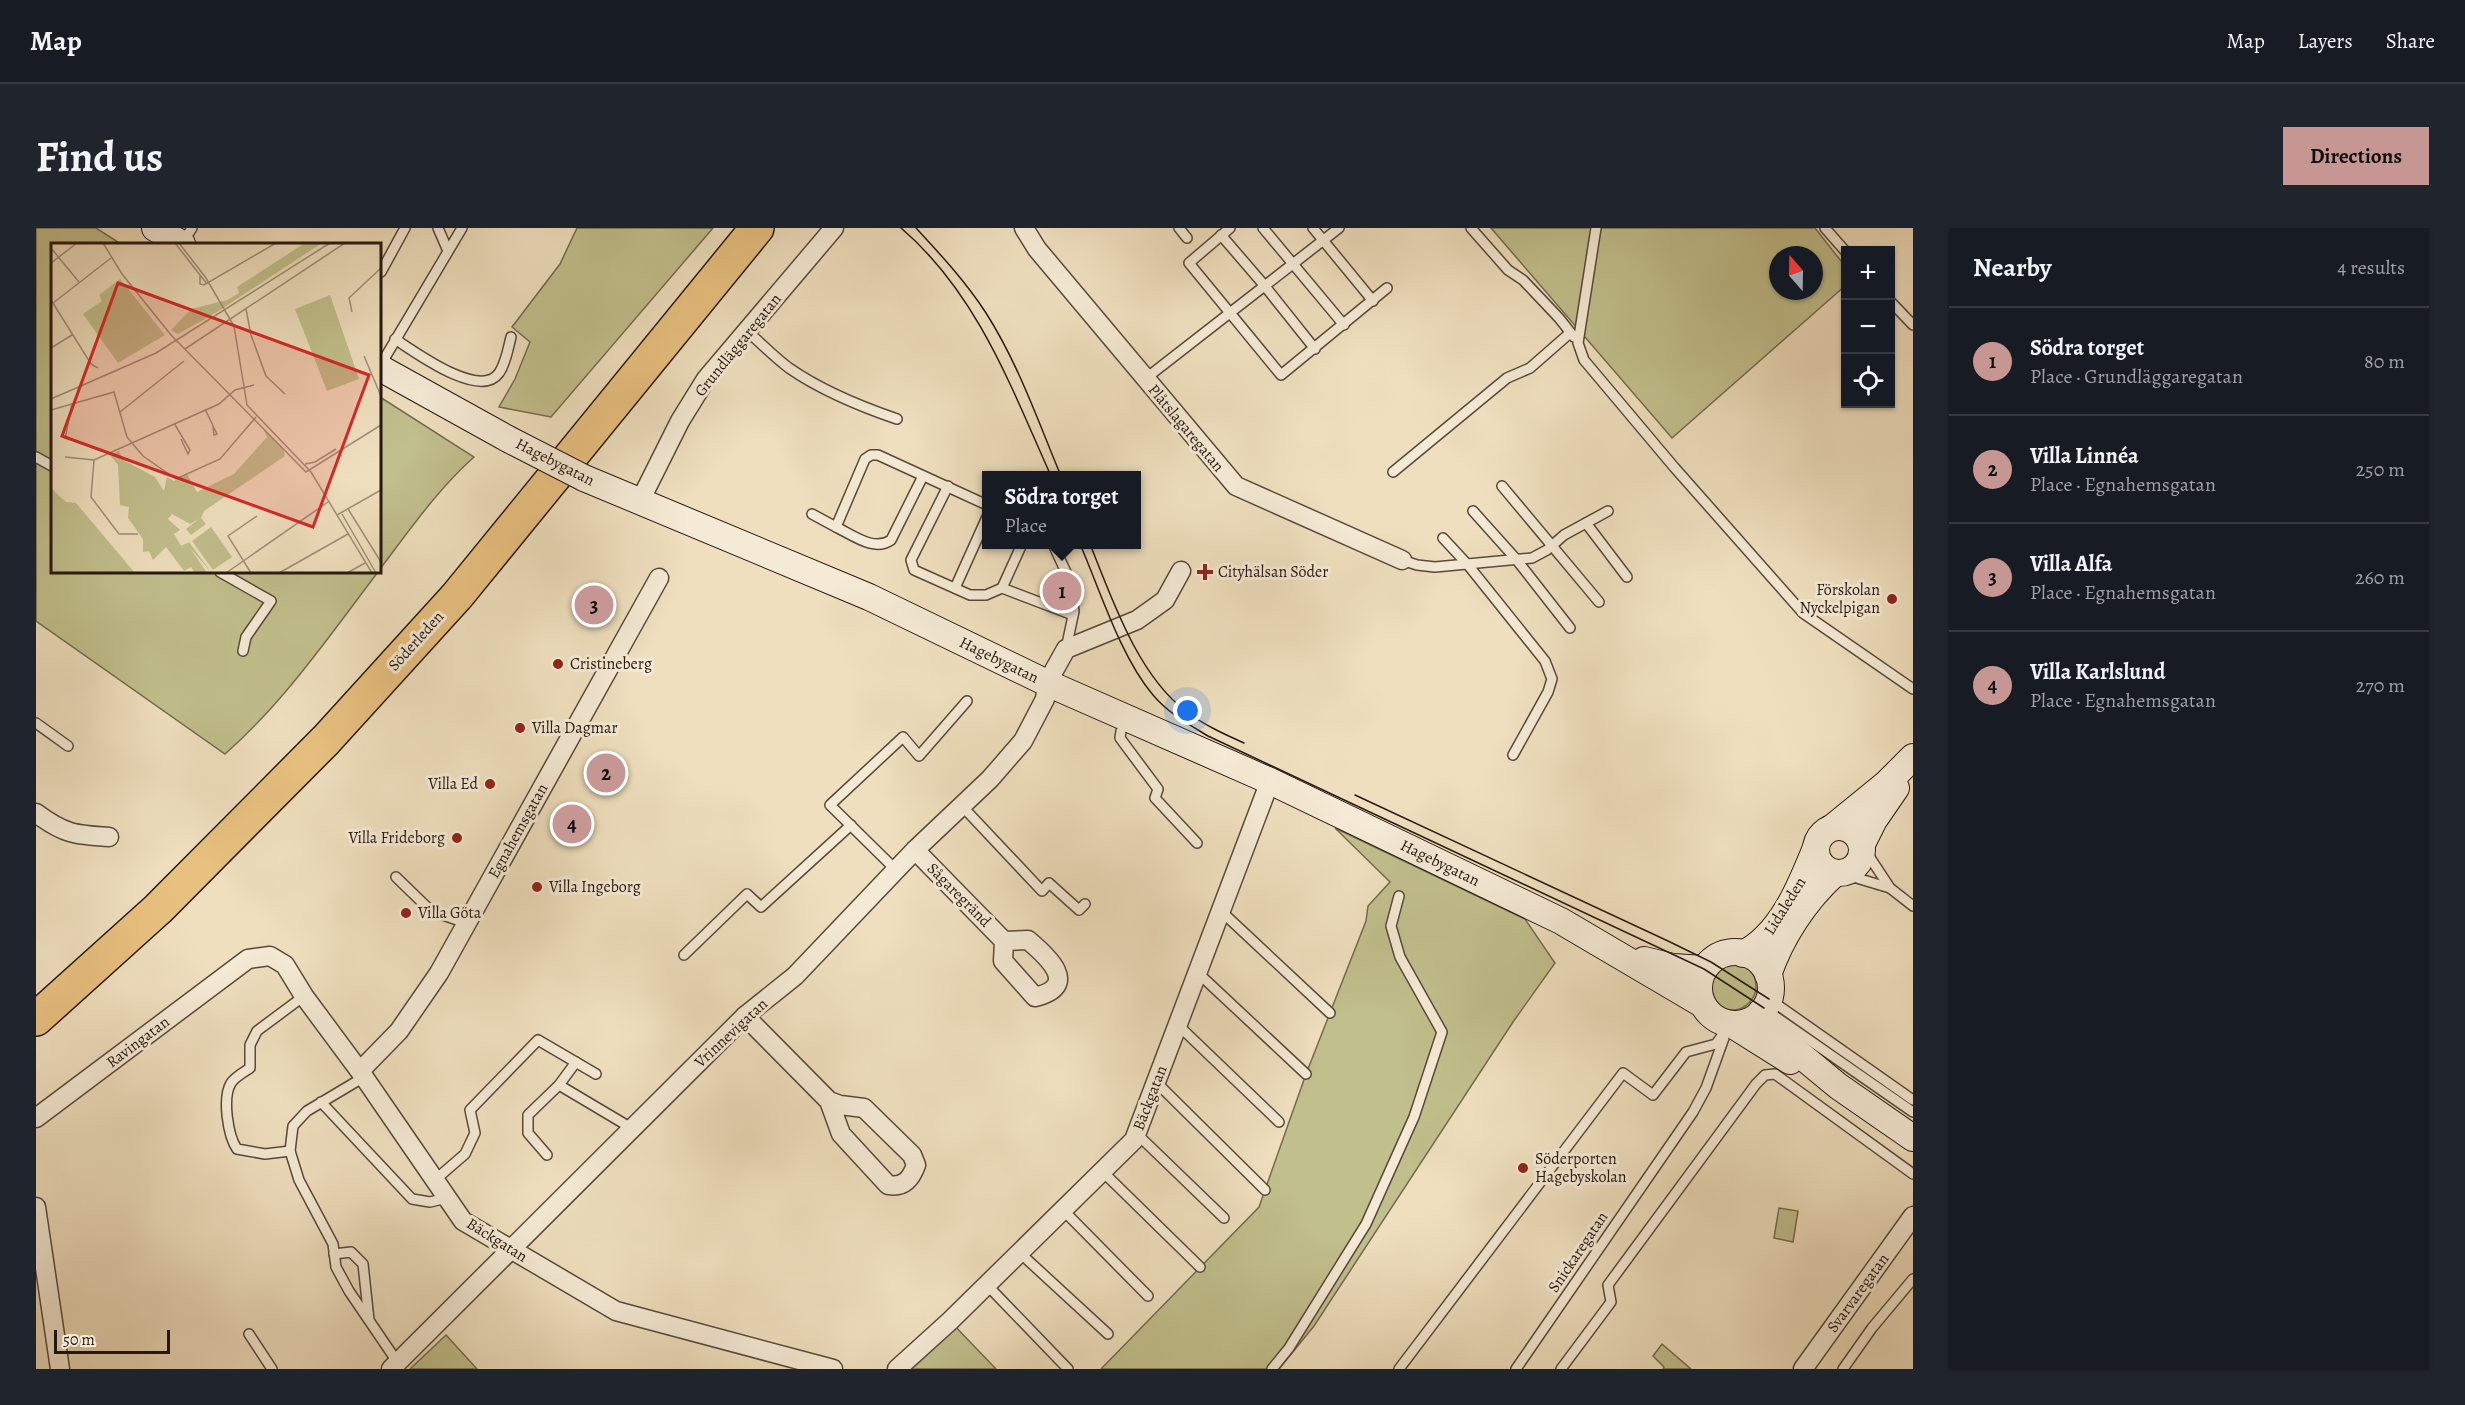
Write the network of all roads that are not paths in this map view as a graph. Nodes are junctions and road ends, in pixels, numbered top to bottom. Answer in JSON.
{"nodes":[{"id":1,"x":155,"y":228,"type":"edge"},
{"id":2,"x":192,"y":228,"type":"edge"},
{"id":3,"x":405,"y":228,"type":"edge"},
{"id":4,"x":438,"y":228,"type":"edge"},
{"id":5,"x":462,"y":228,"type":"edge"},
{"id":6,"x":734,"y":228,"type":"edge"},
{"id":7,"x":757,"y":228,"type":"edge"},
{"id":8,"x":834,"y":228,"type":"edge"},
{"id":9,"x":1024,"y":228,"type":"edge"},
{"id":10,"x":1179,"y":228,"type":"edge"},
{"id":11,"x":1230,"y":228,"type":"edge"},
{"id":12,"x":1263,"y":228,"type":"edge"},
{"id":13,"x":1313,"y":228,"type":"edge"},
{"id":14,"x":1339,"y":228,"type":"edge"},
{"id":15,"x":1471,"y":228,"type":"edge"},
{"id":16,"x":1596,"y":228,"type":"edge"},
{"id":17,"x":1825,"y":228,"type":"edge"},
{"id":18,"x":1221,"y":235,"type":"junction"},
{"id":19,"x":1187,"y":238,"type":"dead end"},
{"id":20,"x":1323,"y":240,"type":"junction"},
{"id":21,"x":179,"y":243,"type":"edge"},
{"id":22,"x":182,"y":243,"type":"edge"},
{"id":23,"x":1841,"y":247,"type":"edge"},
{"id":24,"x":448,"y":251,"type":"junction"},
{"id":25,"x":1292,"y":264,"type":"junction"},
{"id":26,"x":381,"y":272,"type":"edge"},
{"id":27,"x":1264,"y":285,"type":"junction"},
{"id":28,"x":1388,"y":288,"type":"dead end"},
{"id":29,"x":1373,"y":301,"type":"junction"},
{"id":30,"x":1895,"y":306,"type":"edge"},
{"id":31,"x":1229,"y":313,"type":"junction"},
{"id":32,"x":1344,"y":325,"type":"junction"},
{"id":33,"x":1913,"y":325,"type":"edge"},
{"id":34,"x":747,"y":331,"type":"junction"},
{"id":35,"x":1570,"y":333,"type":"junction"},
{"id":36,"x":511,"y":337,"type":"dead end"},
{"id":37,"x":395,"y":339,"type":"junction"},
{"id":38,"x":1578,"y":343,"type":"junction"},
{"id":39,"x":1315,"y":349,"type":"junction"},
{"id":40,"x":381,"y":365,"type":"edge"},
{"id":41,"x":381,"y":368,"type":"edge"},
{"id":42,"x":1145,"y":379,"type":"junction"},
{"id":43,"x":897,"y":419,"type":"dead end"},
{"id":44,"x":36,"y":457,"type":"edge"},
{"id":45,"x":51,"y":465,"type":"edge"},
{"id":46,"x":1393,"y":472,"type":"dead end"},
{"id":47,"x":923,"y":476,"type":"junction"},
{"id":48,"x":948,"y":486,"type":"junction"},
{"id":49,"x":1502,"y":486,"type":"dead end"},
{"id":50,"x":639,"y":502,"type":"junction"},
{"id":51,"x":982,"y":503,"type":"edge"},
{"id":52,"x":1608,"y":511,"type":"dead end"},
{"id":53,"x":1473,"y":512,"type":"dead end"},
{"id":54,"x":813,"y":514,"type":"dead end"},
{"id":55,"x":1586,"y":523,"type":"junction"},
{"id":56,"x":836,"y":527,"type":"junction"},
{"id":57,"x":982,"y":528,"type":"edge"},
{"id":58,"x":1443,"y":537,"type":"dead end"},
{"id":59,"x":1552,"y":545,"type":"junction"},
{"id":60,"x":1020,"y":549,"type":"edge"},
{"id":61,"x":1055,"y":549,"type":"edge"},
{"id":62,"x":1516,"y":559,"type":"junction"},
{"id":63,"x":1402,"y":560,"type":"joint"},
{"id":64,"x":1468,"y":565,"type":"junction"},
{"id":65,"x":1181,"y":571,"type":"dead end"},
{"id":66,"x":222,"y":573,"type":"edge"},
{"id":67,"x":1627,"y":577,"type":"dead end"},
{"id":68,"x":659,"y":578,"type":"dead end"},
{"id":69,"x":955,"y":588,"type":"junction"},
{"id":70,"x":1002,"y":588,"type":"junction"},
{"id":71,"x":1599,"y":602,"type":"dead end"},
{"id":72,"x":1073,"y":615,"type":"junction"},
{"id":73,"x":1570,"y":628,"type":"dead end"},
{"id":74,"x":1066,"y":649,"type":"junction"},
{"id":75,"x":243,"y":651,"type":"dead end"},
{"id":76,"x":1047,"y":683,"type":"junction"},
{"id":77,"x":1913,"y":689,"type":"edge"},
{"id":78,"x":967,"y":701,"type":"dead end"},
{"id":79,"x":36,"y":723,"type":"edge"},
{"id":80,"x":1121,"y":731,"type":"dead end"},
{"id":81,"x":68,"y":746,"type":"dead end"},
{"id":82,"x":1513,"y":755,"type":"dead end"},
{"id":83,"x":1913,"y":757,"type":"edge"},
{"id":84,"x":1913,"y":764,"type":"edge"},
{"id":85,"x":1270,"y":781,"type":"junction"},
{"id":86,"x":962,"y":806,"type":"junction"},
{"id":87,"x":36,"y":813,"type":"edge"},
{"id":88,"x":851,"y":825,"type":"junction"},
{"id":89,"x":1833,"y":827,"type":"junction"},
{"id":90,"x":109,"y":837,"type":"dead end"},
{"id":91,"x":1197,"y":843,"type":"dead end"},
{"id":92,"x":1862,"y":846,"type":"junction"},
{"id":93,"x":915,"y":850,"type":"junction"},
{"id":94,"x":1815,"y":850,"type":"junction"},
{"id":95,"x":896,"y":870,"type":"junction"},
{"id":96,"x":1838,"y":873,"type":"junction"},
{"id":97,"x":396,"y":877,"type":"dead end"},
{"id":98,"x":1890,"y":888,"type":"junction"},
{"id":99,"x":1399,"y":896,"type":"dead end"},
{"id":100,"x":1085,"y":904,"type":"dead end"},
{"id":101,"x":1913,"y":906,"type":"edge"},
{"id":102,"x":1221,"y":911,"type":"junction"},
{"id":103,"x":466,"y":922,"type":"junction"},
{"id":104,"x":1004,"y":940,"type":"dead end"},
{"id":105,"x":1618,"y":953,"type":"junction"},
{"id":106,"x":1743,"y":954,"type":"junction"},
{"id":107,"x":684,"y":955,"type":"dead end"},
{"id":108,"x":241,"y":965,"type":"joint"},
{"id":109,"x":1704,"y":969,"type":"junction"},
{"id":110,"x":1197,"y":972,"type":"junction"},
{"id":111,"x":36,"y":994,"type":"edge"},
{"id":112,"x":304,"y":996,"type":"junction"},
{"id":113,"x":1766,"y":999,"type":"junction"},
{"id":114,"x":1702,"y":1005,"type":"junction"},
{"id":115,"x":1330,"y":1013,"type":"dead end"},
{"id":116,"x":745,"y":1016,"type":"junction"},
{"id":117,"x":36,"y":1019,"type":"edge"},
{"id":118,"x":1178,"y":1024,"type":"junction"},
{"id":119,"x":1729,"y":1026,"type":"junction"},
{"id":120,"x":576,"y":1062,"type":"junction"},
{"id":121,"x":362,"y":1074,"type":"junction"},
{"id":122,"x":596,"y":1074,"type":"dead end"},
{"id":123,"x":1306,"y":1074,"type":"dead end"},
{"id":124,"x":1156,"y":1082,"type":"junction"},
{"id":125,"x":559,"y":1085,"type":"junction"},
{"id":126,"x":1838,"y":1086,"type":"junction"},
{"id":127,"x":1913,"y":1100,"type":"edge"},
{"id":128,"x":829,"y":1101,"type":"junction"},
{"id":129,"x":321,"y":1102,"type":"junction"},
{"id":130,"x":1913,"y":1112,"type":"edge"},
{"id":131,"x":36,"y":1118,"type":"edge"},
{"id":132,"x":1279,"y":1122,"type":"dead end"},
{"id":133,"x":633,"y":1129,"type":"junction"},
{"id":134,"x":1137,"y":1134,"type":"junction"},
{"id":135,"x":1913,"y":1137,"type":"edge"},
{"id":136,"x":290,"y":1151,"type":"junction"},
{"id":137,"x":547,"y":1155,"type":"dead end"},
{"id":138,"x":1102,"y":1172,"type":"junction"},
{"id":139,"x":1913,"y":1174,"type":"edge"},
{"id":140,"x":435,"y":1180,"type":"junction"},
{"id":141,"x":1265,"y":1190,"type":"dead end"},
{"id":142,"x":447,"y":1198,"type":"junction"},
{"id":143,"x":36,"y":1208,"type":"edge"},
{"id":144,"x":1063,"y":1210,"type":"junction"},
{"id":145,"x":1913,"y":1216,"type":"edge"},
{"id":146,"x":1224,"y":1218,"type":"dead end"},
{"id":147,"x":512,"y":1249,"type":"junction"},
{"id":148,"x":1020,"y":1253,"type":"junction"},
{"id":149,"x":334,"y":1254,"type":"junction"},
{"id":150,"x":1200,"y":1267,"type":"dead end"},
{"id":151,"x":1913,"y":1279,"type":"edge"},
{"id":152,"x":987,"y":1285,"type":"junction"},
{"id":153,"x":1148,"y":1296,"type":"dead end"},
{"id":154,"x":369,"y":1322,"type":"junction"},
{"id":155,"x":249,"y":1334,"type":"dead end"},
{"id":156,"x":1108,"y":1335,"type":"dead end"},
{"id":157,"x":394,"y":1366,"type":"edge"},
{"id":158,"x":60,"y":1369,"type":"edge"},
{"id":159,"x":272,"y":1369,"type":"edge"},
{"id":160,"x":833,"y":1369,"type":"edge"},
{"id":161,"x":897,"y":1369,"type":"edge"},
{"id":162,"x":1068,"y":1369,"type":"edge"},
{"id":163,"x":1272,"y":1369,"type":"edge"},
{"id":164,"x":1399,"y":1369,"type":"edge"},
{"id":165,"x":1516,"y":1369,"type":"edge"},
{"id":166,"x":1562,"y":1369,"type":"edge"},
{"id":167,"x":1803,"y":1369,"type":"edge"},
{"id":168,"x":1843,"y":1369,"type":"edge"}],
"edges":[{"from":1,"to":21,"type":"street"},
{"from":2,"to":22,"type":"lane"},
{"from":3,"to":26,"type":"lane"},
{"from":4,"to":24,"type":"lane"},
{"from":5,"to":24,"type":"lane"},
{"from":6,"to":111,"type":"highway","name":"Söderleden"},
{"from":7,"to":117,"type":"highway","name":"Söderleden"},
{"from":8,"to":34,"type":"street","name":"Grundläggaregatan"},
{"from":9,"to":42,"type":"street","name":"Plåtslagaregatan"},
{"from":10,"to":19,"type":"lane"},
{"from":11,"to":18,"type":"lane"},
{"from":12,"to":25,"type":"lane"},
{"from":13,"to":20,"type":"lane"},
{"from":14,"to":20,"type":"lane"},
{"from":15,"to":35,"type":"lane"},
{"from":16,"to":38,"type":"lane"},
{"from":17,"to":23,"type":"lane"},
{"from":18,"to":27,"type":"lane"},
{"from":18,"to":31,"type":"lane"},
{"from":20,"to":25,"type":"lane"},
{"from":20,"to":29,"type":"lane"},
{"from":24,"to":37,"type":"lane"},
{"from":25,"to":27,"type":"lane"},
{"from":25,"to":32,"type":"lane"},
{"from":27,"to":31,"type":"lane"},
{"from":27,"to":39,"type":"lane"},
{"from":28,"to":29,"type":"lane"},
{"from":29,"to":32,"type":"lane"},
{"from":30,"to":33,"type":"lane"},
{"from":31,"to":39,"type":"lane"},
{"from":31,"to":42,"type":"lane"},
{"from":32,"to":39,"type":"lane"},
{"from":34,"to":43,"type":"lane"},
{"from":34,"to":50,"type":"street","name":"Grundläggaregatan"},
{"from":35,"to":38,"type":"lane"},
{"from":35,"to":46,"type":"lane"},
{"from":36,"to":37,"type":"lane"},
{"from":37,"to":40,"type":"lane"},
{"from":38,"to":77,"type":"lane"},
{"from":41,"to":50,"type":"street","name":"Hagebygatan","bridge":true},
{"from":42,"to":63,"type":"street","name":"Plåtslagaregatan"},
{"from":44,"to":45,"type":"lane"},
{"from":47,"to":48,"type":"lane"},
{"from":47,"to":56,"type":"lane"},
{"from":47,"to":56,"type":"lane"},
{"from":48,"to":51,"type":"lane"},
{"from":48,"to":69,"type":"lane"},
{"from":49,"to":59,"type":"lane"},
{"from":50,"to":76,"type":"street","name":"Hagebygatan"},
{"from":52,"to":55,"type":"lane"},
{"from":53,"to":62,"type":"lane"},
{"from":54,"to":56,"type":"lane"},
{"from":55,"to":59,"type":"lane"},
{"from":55,"to":67,"type":"lane"},
{"from":57,"to":69,"type":"lane"},
{"from":58,"to":64,"type":"lane"},
{"from":59,"to":62,"type":"lane"},
{"from":59,"to":71,"type":"lane"},
{"from":60,"to":70,"type":"lane"},
{"from":61,"to":72,"type":"lane"},
{"from":62,"to":64,"type":"lane"},
{"from":62,"to":73,"type":"lane"},
{"from":63,"to":64,"type":"lane"},
{"from":64,"to":82,"type":"lane"},
{"from":65,"to":74,"type":"street"},
{"from":66,"to":75,"type":"lane"},
{"from":68,"to":103,"type":"street","name":"Egnahemsgatan"},
{"from":69,"to":70,"type":"lane"},
{"from":70,"to":72,"type":"lane"},
{"from":72,"to":74,"type":"lane"},
{"from":74,"to":76,"type":"street","name":"Vrinnevigatan"},
{"from":76,"to":85,"type":"street","name":"Hagebygatan"},
{"from":76,"to":86,"type":"street","name":"Vrinnevigatan"},
{"from":78,"to":88,"type":"lane"},
{"from":79,"to":81,"type":"lane"},
{"from":80,"to":91,"type":"lane"},
{"from":83,"to":89,"type":"street"},
{"from":84,"to":92,"type":"street"},
{"from":85,"to":102,"type":"street","name":"Bäckgatan"},
{"from":85,"to":105,"type":"street","name":"Hagebygatan"},
{"from":86,"to":93,"type":"street","name":"Vrinnevigatan"},
{"from":86,"to":100,"type":"lane"},
{"from":87,"to":90,"type":"street"},
{"from":88,"to":95,"type":"lane"},
{"from":88,"to":107,"type":"lane"},
{"from":89,"to":92,"type":"street"},
{"from":89,"to":94,"type":"street"},
{"from":92,"to":96,"type":"street"},
{"from":92,"to":98,"type":"lane"},
{"from":93,"to":95,"type":"street","name":"Vrinnevigatan"},
{"from":93,"to":104,"type":"street","name":"Sågaregränd"},
{"from":94,"to":96,"type":"street"},
{"from":94,"to":106,"type":"street","name":"Lidaleden"},
{"from":95,"to":116,"type":"street","name":"Vrinnevigatan"},
{"from":96,"to":98,"type":"lane"},
{"from":96,"to":113,"type":"street","name":"Lidaleden"},
{"from":97,"to":103,"type":"lane"},
{"from":98,"to":101,"type":"lane"},
{"from":99,"to":163,"type":"lane"},
{"from":102,"to":110,"type":"street","name":"Bäckgatan"},
{"from":102,"to":115,"type":"lane"},
{"from":103,"to":121,"type":"street","name":"Egnahemsgatan"},
{"from":105,"to":109,"type":"street","name":"Hagebygatan"},
{"from":105,"to":114,"type":"street","name":"Hagebygatan"},
{"from":106,"to":109,"type":"street"},
{"from":106,"to":113,"type":"street"},
{"from":108,"to":112,"type":"street","name":"Bäckgatan"},
{"from":108,"to":131,"type":"street","name":"Ravingatan"},
{"from":109,"to":114,"type":"street"},
{"from":110,"to":118,"type":"street","name":"Bäckgatan"},
{"from":110,"to":123,"type":"lane"},
{"from":112,"to":121,"type":"street","name":"Bäckgatan"},
{"from":112,"to":136,"type":"lane"},
{"from":113,"to":119,"type":"street"},
{"from":113,"to":126,"type":"street"},
{"from":113,"to":127,"type":"lane"},
{"from":113,"to":130,"type":"lane"},
{"from":114,"to":119,"type":"street"},
{"from":116,"to":128,"type":"street"},
{"from":116,"to":133,"type":"street","name":"Vrinnevigatan"},
{"from":118,"to":124,"type":"street","name":"Bäckgatan"},
{"from":118,"to":132,"type":"lane"},
{"from":119,"to":126,"type":"street"},
{"from":119,"to":164,"type":"lane"},
{"from":119,"to":165,"type":"lane","name":"Snickaregatan"},
{"from":120,"to":122,"type":"lane"},
{"from":120,"to":125,"type":"lane"},
{"from":120,"to":140,"type":"lane"},
{"from":121,"to":129,"type":"lane"},
{"from":121,"to":140,"type":"street","name":"Bäckgatan"},
{"from":124,"to":134,"type":"street","name":"Bäckgatan"},
{"from":124,"to":141,"type":"lane"},
{"from":125,"to":133,"type":"lane"},
{"from":125,"to":137,"type":"lane"},
{"from":126,"to":135,"type":"street"},
{"from":128,"to":128,"type":"street"},
{"from":129,"to":136,"type":"lane"},
{"from":129,"to":142,"type":"lane"},
{"from":133,"to":147,"type":"street","name":"Vrinnevigatan"},
{"from":134,"to":138,"type":"street","name":"Bäckgatan"},
{"from":134,"to":146,"type":"lane"},
{"from":136,"to":149,"type":"lane"},
{"from":138,"to":144,"type":"street","name":"Bäckgatan"},
{"from":138,"to":150,"type":"lane"},
{"from":139,"to":166,"type":"lane"},
{"from":140,"to":142,"type":"street","name":"Bäckgatan"},
{"from":142,"to":147,"type":"street","name":"Bäckgatan"},
{"from":143,"to":158,"type":"street"},
{"from":144,"to":148,"type":"street","name":"Bäckgatan"},
{"from":144,"to":153,"type":"lane"},
{"from":145,"to":167,"type":"street","name":"Svarvaregatan"},
{"from":147,"to":157,"type":"street","name":"Vrinnevigatan"},
{"from":147,"to":160,"type":"street","name":"Bäckgatan"},
{"from":148,"to":152,"type":"street","name":"Bäckgatan"},
{"from":148,"to":156,"type":"lane"},
{"from":149,"to":154,"type":"lane"},
{"from":149,"to":154,"type":"lane"},
{"from":151,"to":168,"type":"lane"},
{"from":152,"to":161,"type":"street","name":"Bäckgatan"},
{"from":152,"to":162,"type":"lane"},
{"from":154,"to":157,"type":"lane"},
{"from":155,"to":159,"type":"lane"}]}
